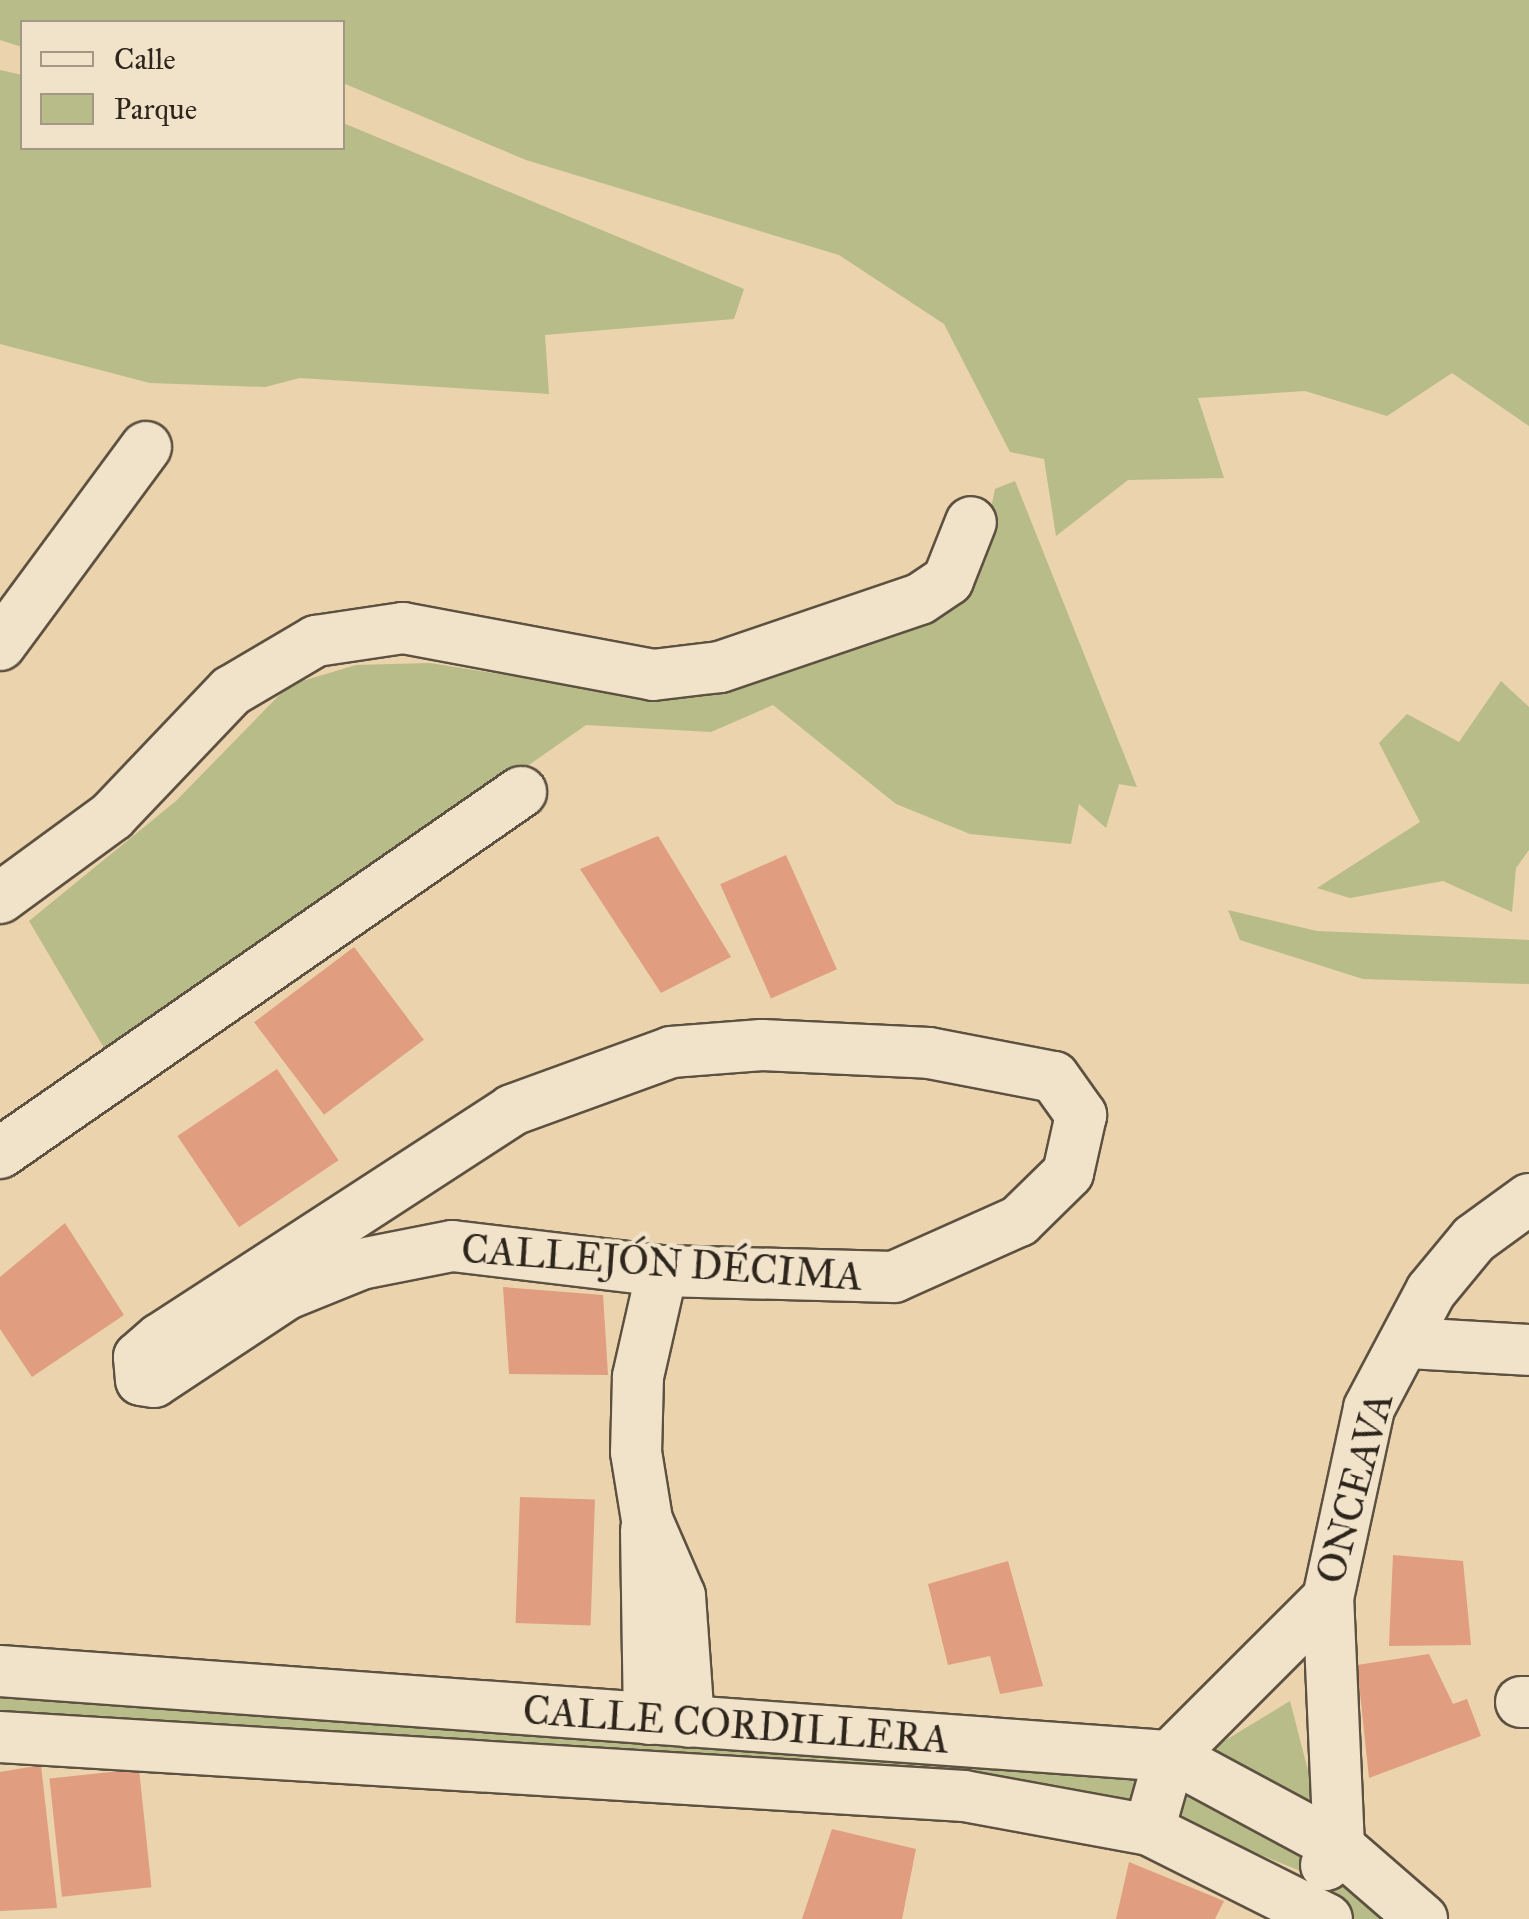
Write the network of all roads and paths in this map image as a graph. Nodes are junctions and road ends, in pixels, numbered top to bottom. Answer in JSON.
{"nodes":[{"id":1,"x":146,"y":447,"type":"dead end"},
{"id":2,"x":971,"y":522,"type":"dead end"},
{"id":3,"x":0,"y":645,"type":"edge"},
{"id":4,"x":521,"y":792,"type":"dead end"},
{"id":5,"x":0,"y":898,"type":"edge"},
{"id":6,"x":0,"y":1153,"type":"edge"},
{"id":7,"x":414,"y":1166,"type":"junction"},
{"id":8,"x":1529,"y":1199,"type":"edge"},
{"id":9,"x":452,"y":1246,"type":"junction"},
{"id":10,"x":662,"y":1271,"type":"junction"},
{"id":11,"x":1408,"y":1343,"type":"junction"},
{"id":12,"x":1529,"y":1350,"type":"edge"},
{"id":13,"x":1328,"y":1598,"type":"junction"},
{"id":14,"x":0,"y":1671,"type":"edge"},
{"id":15,"x":1256,"y":1676,"type":"junction"},
{"id":16,"x":1326,"y":1706,"type":"junction"},
{"id":17,"x":669,"y":1720,"type":"junction"},
{"id":18,"x":0,"y":1737,"type":"edge"},
{"id":19,"x":1170,"y":1756,"type":"junction"},
{"id":20,"x":1149,"y":1830,"type":"junction"},
{"id":21,"x":1339,"y":1847,"type":"junction"},
{"id":22,"x":1314,"y":1909,"type":"edge"},
{"id":23,"x":1422,"y":1919,"type":"edge"}],
"edges":[{"from":1,"to":3,"type":"street"},
{"from":2,"to":5,"type":"street"},
{"from":4,"to":6,"type":"street"},
{"from":7,"to":9,"type":"street"},
{"from":7,"to":9,"type":"street","name":"CALLEJÓN DÉCIMA"},
{"from":7,"to":10,"type":"street","name":"CALLEJÓN DÉCIMA"},
{"from":8,"to":11,"type":"street","name":"ONCEAVA"},
{"from":9,"to":10,"type":"street","name":"CALLEJÓN DÉCIMA"},
{"from":10,"to":17,"type":"street"},
{"from":11,"to":12,"type":"street","name":"ONCEAVA"},
{"from":11,"to":13,"type":"street","name":"ONCEAVA"},
{"from":13,"to":15,"type":"street","name":"ONCEAVA"},
{"from":13,"to":16,"type":"street"},
{"from":14,"to":17,"type":"street","name":"CALLE CORDILLERA"},
{"from":15,"to":16,"type":"street"},
{"from":15,"to":19,"type":"street","name":"ONCEAVA"},
{"from":16,"to":21,"type":"street"},
{"from":17,"to":19,"type":"street","name":"CALLE CORDILLERA"},
{"from":18,"to":20,"type":"street","name":"CALLE CORDILLERA"},
{"from":19,"to":20,"type":"street"},
{"from":19,"to":21,"type":"street","name":"CALLE CORDILLERA"},
{"from":20,"to":22,"type":"street","name":"CALLE CORDILLERA"},
{"from":21,"to":22,"type":"street"},
{"from":21,"to":23,"type":"street","name":"CALLE CORDILLERA"}]}
